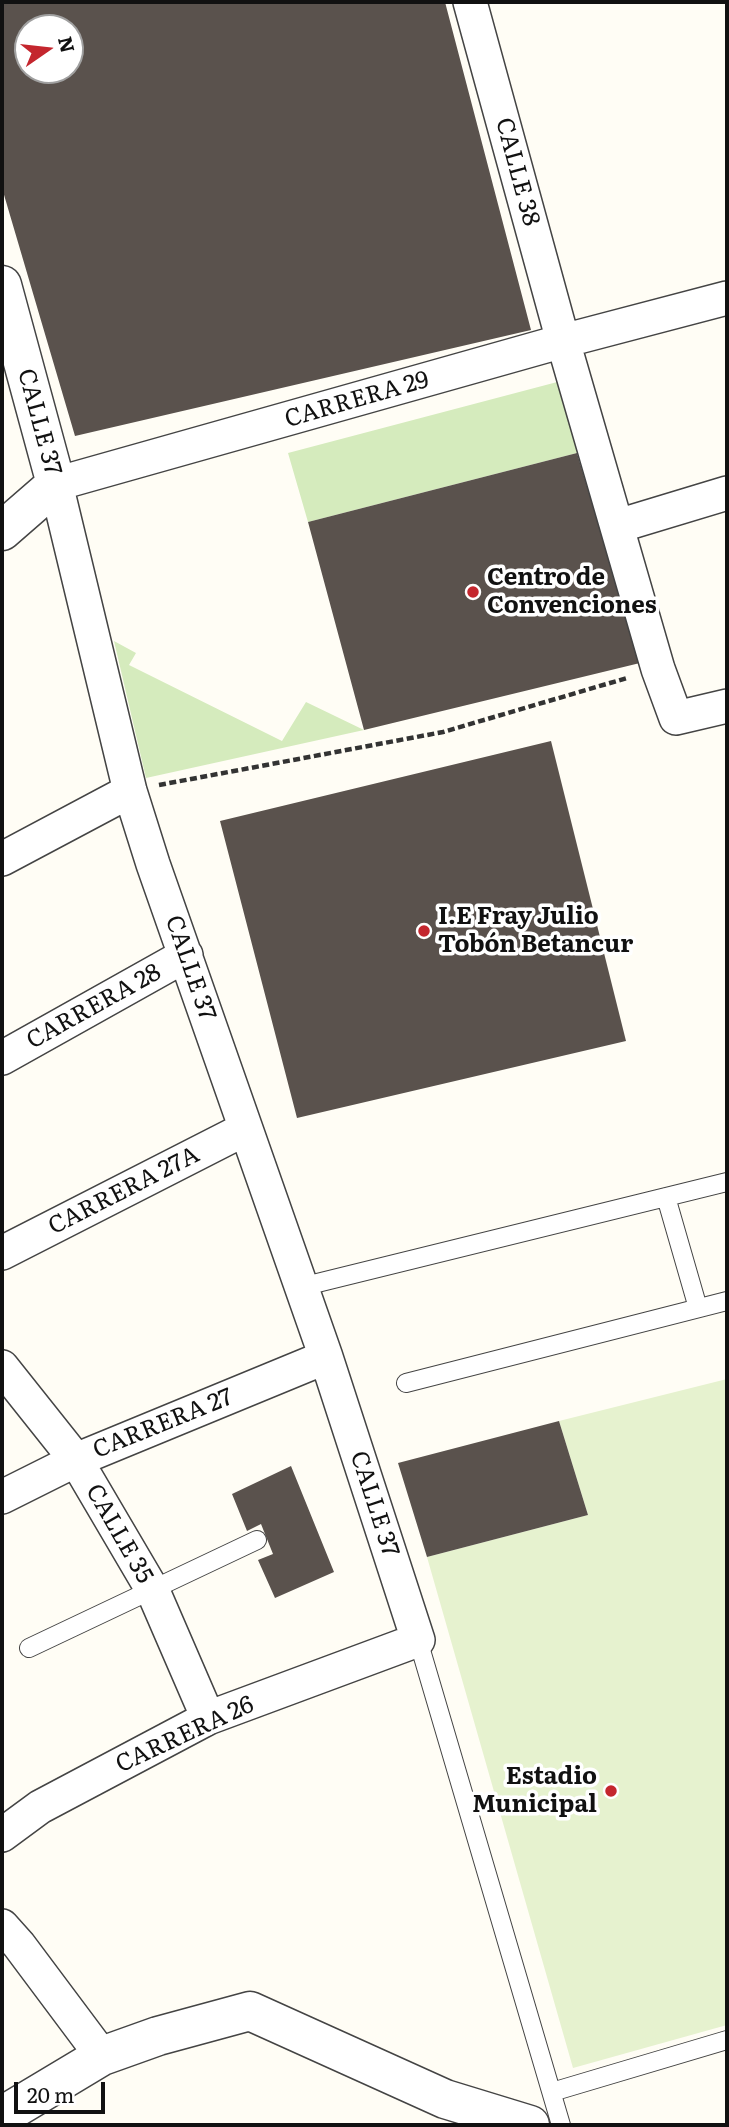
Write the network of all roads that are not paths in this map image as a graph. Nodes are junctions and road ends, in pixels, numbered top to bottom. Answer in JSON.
{"nodes":[{"id":1,"x":470,"y":2,"type":"edge"},
{"id":2,"x":2,"y":285,"type":"edge"},
{"id":3,"x":727,"y":298,"type":"edge"},
{"id":4,"x":563,"y":341,"type":"junction"},
{"id":5,"x":56,"y":484,"type":"junction"},
{"id":6,"x":727,"y":493,"type":"edge"},
{"id":7,"x":618,"y":526,"type":"junction"},
{"id":8,"x":2,"y":531,"type":"edge"},
{"id":9,"x":727,"y":706,"type":"edge"},
{"id":10,"x":130,"y":791,"type":"junction"},
{"id":11,"x":2,"y":859,"type":"edge"},
{"id":12,"x":186,"y":955,"type":"junction"},
{"id":13,"x":2,"y":1058,"type":"edge"},
{"id":14,"x":245,"y":1129,"type":"junction"},
{"id":15,"x":727,"y":1182,"type":"edge"},
{"id":16,"x":666,"y":1197,"type":"junction"},
{"id":17,"x":2,"y":1252,"type":"edge"},
{"id":18,"x":302,"y":1287,"type":"junction"},
{"id":19,"x":727,"y":1301,"type":"edge"},
{"id":20,"x":698,"y":1308,"type":"junction"},
{"id":21,"x":326,"y":1357,"type":"junction"},
{"id":22,"x":2,"y":1367,"type":"edge"},
{"id":23,"x":406,"y":1382,"type":"dead end"},
{"id":24,"x":76,"y":1460,"type":"junction"},
{"id":25,"x":2,"y":1497,"type":"edge"},
{"id":26,"x":257,"y":1540,"type":"dead end"},
{"id":27,"x":153,"y":1591,"type":"junction"},
{"id":28,"x":418,"y":1640,"type":"junction"},
{"id":29,"x":29,"y":1648,"type":"dead end"},
{"id":30,"x":208,"y":1718,"type":"junction"},
{"id":31,"x":2,"y":1835,"type":"edge"},
{"id":32,"x":10,"y":1936,"type":"edge"},
{"id":33,"x":727,"y":2040,"type":"edge"},
{"id":34,"x":102,"y":2056,"type":"junction"},
{"id":35,"x":552,"y":2092,"type":"junction"},
{"id":36,"x":2,"y":2116,"type":"edge"},
{"id":37,"x":530,"y":2125,"type":"edge"},
{"id":38,"x":561,"y":2125,"type":"edge"}],
"edges":[{"from":1,"to":4,"type":"street","name":"CALLE 38"},
{"from":2,"to":5,"type":"street","name":"CALLE 37"},
{"from":3,"to":4,"type":"street","name":"CARRERA 29"},
{"from":4,"to":5,"type":"street","name":"CARRERA 29"},
{"from":4,"to":7,"type":"street","name":"CALLE 38"},
{"from":5,"to":8,"type":"street","name":"CARRERA 29"},
{"from":5,"to":10,"type":"street","name":"CALLE 37"},
{"from":6,"to":7,"type":"street"},
{"from":7,"to":9,"type":"street","name":"CALLE 38"},
{"from":10,"to":11,"type":"street"},
{"from":10,"to":12,"type":"street","name":"CALLE 37"},
{"from":12,"to":13,"type":"street","name":"CARRERA 28"},
{"from":12,"to":14,"type":"street","name":"CALLE 37"},
{"from":14,"to":17,"type":"street","name":"CARRERA 27A"},
{"from":14,"to":18,"type":"street","name":"CALLE 37"},
{"from":15,"to":16,"type":"lane"},
{"from":16,"to":18,"type":"lane"},
{"from":16,"to":20,"type":"lane"},
{"from":18,"to":21,"type":"street","name":"CALLE 37"},
{"from":19,"to":20,"type":"lane"},
{"from":20,"to":23,"type":"lane"},
{"from":21,"to":24,"type":"street","name":"CARRERA 27"},
{"from":21,"to":28,"type":"street","name":"CALLE 37"},
{"from":22,"to":24,"type":"street","name":"CALLE 35"},
{"from":24,"to":25,"type":"street","name":"CARRERA 27"},
{"from":24,"to":27,"type":"street","name":"CALLE 35"},
{"from":26,"to":27,"type":"lane"},
{"from":27,"to":29,"type":"lane"},
{"from":27,"to":30,"type":"street","name":"CALLE 35"},
{"from":28,"to":30,"type":"street","name":"CARRERA 26"},
{"from":28,"to":35,"type":"lane"},
{"from":30,"to":31,"type":"street","name":"CARRERA 26"},
{"from":32,"to":34,"type":"street"},
{"from":33,"to":35,"type":"lane"},
{"from":34,"to":36,"type":"street"},
{"from":34,"to":37,"type":"street"},
{"from":35,"to":38,"type":"lane"}]}
